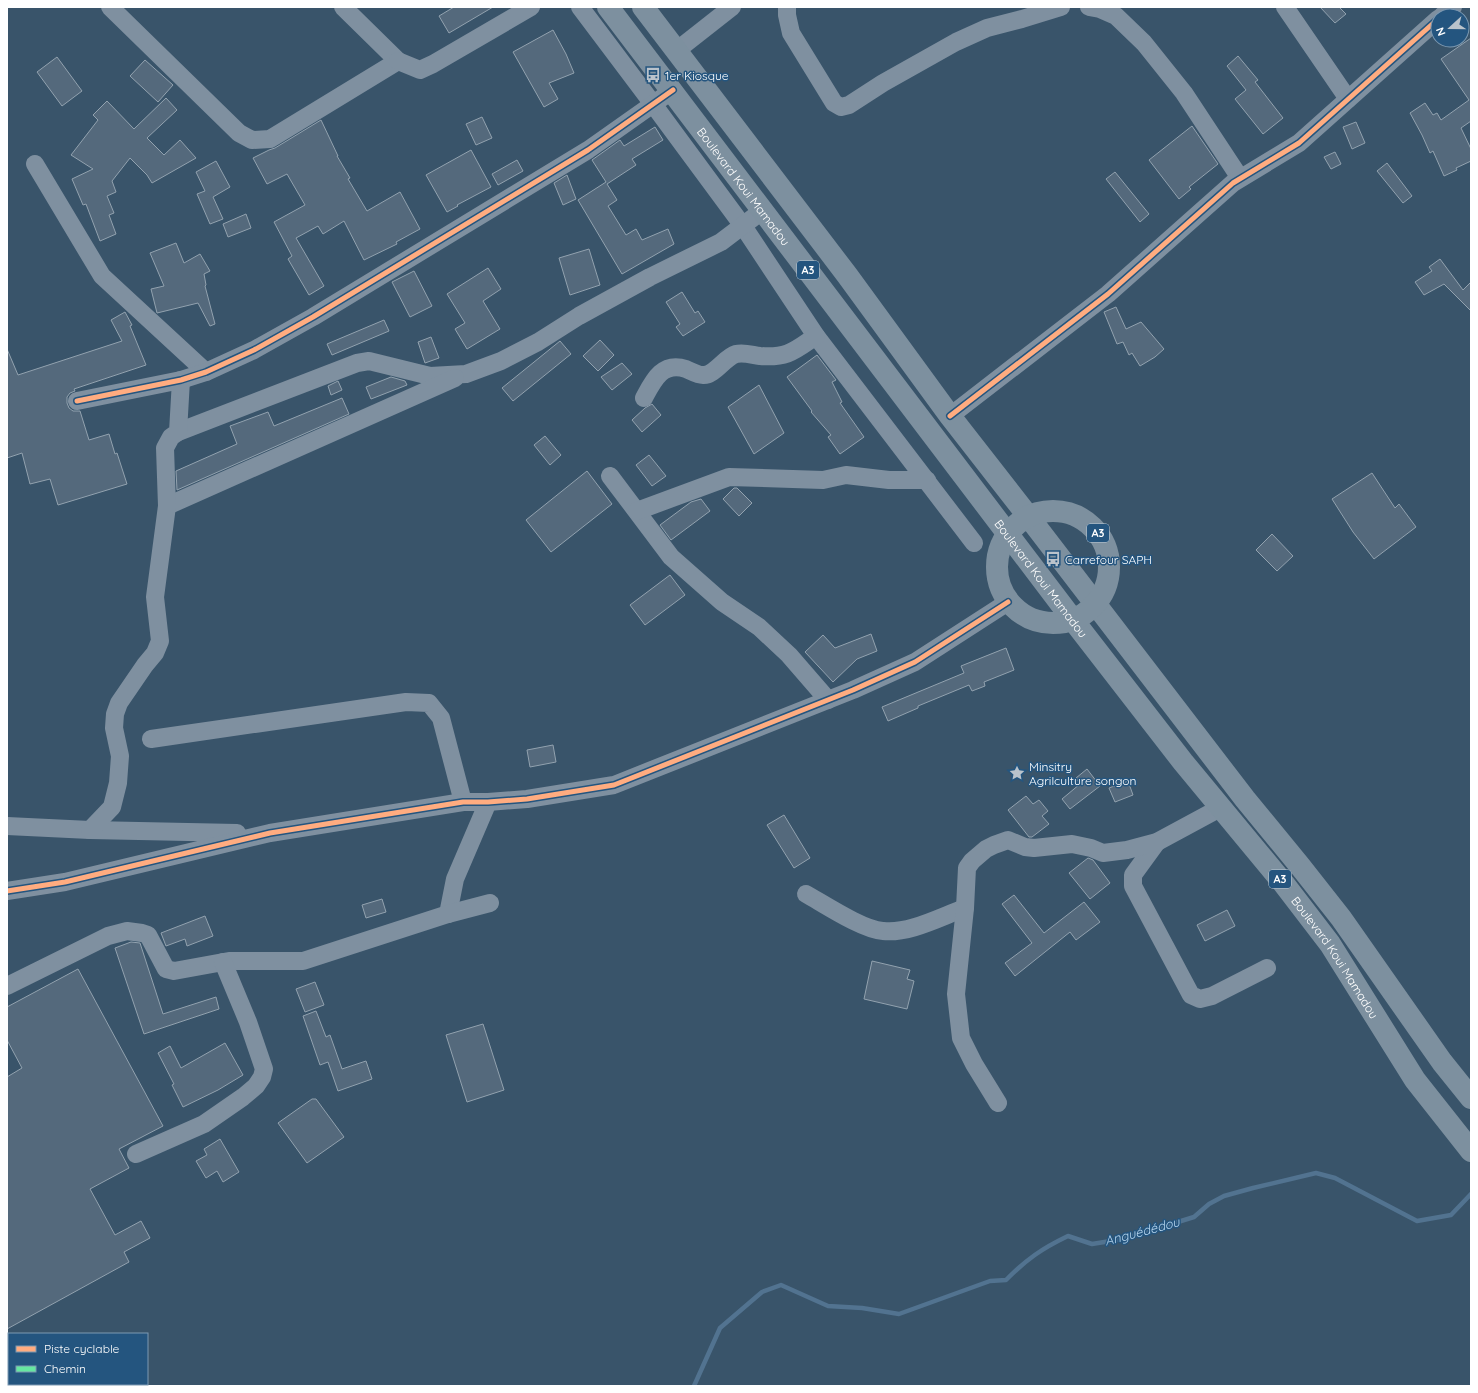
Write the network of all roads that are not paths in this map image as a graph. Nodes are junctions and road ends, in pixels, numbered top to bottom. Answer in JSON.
{"nodes":[{"id":1,"x":110,"y":7,"type":"edge"},
{"id":2,"x":343,"y":7,"type":"edge"},
{"id":3,"x":530,"y":7,"type":"edge"},
{"id":4,"x":580,"y":7,"type":"edge"},
{"id":5,"x":608,"y":7,"type":"edge"},
{"id":6,"x":643,"y":7,"type":"edge"},
{"id":7,"x":732,"y":7,"type":"edge"},
{"id":8,"x":787,"y":7,"type":"edge"},
{"id":9,"x":1061,"y":7,"type":"edge"},
{"id":10,"x":1089,"y":7,"type":"edge"},
{"id":11,"x":1285,"y":7,"type":"edge"},
{"id":12,"x":1430,"y":26,"type":"edge"},
{"id":13,"x":676,"y":51,"type":"junction"},
{"id":14,"x":398,"y":61,"type":"junction"},
{"id":15,"x":672,"y":90,"type":"junction"},
{"id":16,"x":1348,"y":99,"type":"junction"},
{"id":17,"x":653,"y":104,"type":"junction"},
{"id":18,"x":35,"y":164,"type":"dead end"},
{"id":19,"x":1240,"y":178,"type":"junction"},
{"id":20,"x":762,"y":210,"type":"junction"},
{"id":21,"x":742,"y":226,"type":"junction"},
{"id":22,"x":816,"y":336,"type":"junction"},
{"id":23,"x":206,"y":372,"type":"junction"},
{"id":24,"x":466,"y":374,"type":"junction"},
{"id":25,"x":181,"y":380,"type":"junction"},
{"id":26,"x":644,"y":398,"type":"dead end"},
{"id":27,"x":77,"y":401,"type":"dead end"},
{"id":28,"x":950,"y":416,"type":"junction"},
{"id":29,"x":178,"y":432,"type":"junction"},
{"id":30,"x":610,"y":476,"type":"dead end"},
{"id":31,"x":926,"y":480,"type":"junction"},
{"id":32,"x":167,"y":506,"type":"junction"},
{"id":33,"x":637,"y":511,"type":"junction"},
{"id":34,"x":1028,"y":516,"type":"junction"},
{"id":35,"x":1007,"y":534,"type":"junction"},
{"id":36,"x":974,"y":542,"type":"dead end"},
{"id":37,"x":1008,"y":602,"type":"junction"},
{"id":38,"x":1095,"y":604,"type":"junction"},
{"id":39,"x":1073,"y":620,"type":"junction"},
{"id":40,"x":828,"y":700,"type":"junction"},
{"id":41,"x":151,"y":739,"type":"dead end"},
{"id":42,"x":463,"y":802,"type":"junction"},
{"id":43,"x":488,"y":802,"type":"junction"},
{"id":44,"x":1220,"y":808,"type":"junction"},
{"id":45,"x":7,"y":826,"type":"edge"},
{"id":46,"x":90,"y":830,"type":"junction"},
{"id":47,"x":270,"y":833,"type":"junction"},
{"id":48,"x":1157,"y":842,"type":"junction"},
{"id":49,"x":7,"y":891,"type":"edge"},
{"id":50,"x":806,"y":894,"type":"dead end"},
{"id":51,"x":490,"y":903,"type":"dead end"},
{"id":52,"x":964,"y":908,"type":"junction"},
{"id":53,"x":448,"y":914,"type":"junction"},
{"id":54,"x":223,"y":962,"type":"junction"},
{"id":55,"x":1267,"y":968,"type":"dead end"},
{"id":56,"x":7,"y":986,"type":"edge"},
{"id":57,"x":1471,"y":1098,"type":"edge"},
{"id":58,"x":998,"y":1103,"type":"dead end"},
{"id":59,"x":1471,"y":1151,"type":"edge"},
{"id":60,"x":136,"y":1154,"type":"dead end"}],
"edges":[{"from":1,"to":14,"type":"street"},
{"from":2,"to":14,"type":"street"},
{"from":3,"to":14,"type":"street"},
{"from":4,"to":17,"type":"street"},
{"from":5,"to":15,"type":"main road","name":"Boulevard Koui Mamadou","number":"A3"},
{"from":6,"to":13,"type":"main road","name":"Boulevard Koui Mamadou","number":"A3"},
{"from":7,"to":13,"type":"street"},
{"from":8,"to":9,"type":"street"},
{"from":10,"to":19,"type":"street"},
{"from":11,"to":16,"type":"street"},
{"from":12,"to":16,"type":"street"},
{"from":13,"to":28,"type":"main road","name":"Boulevard Koui Mamadou","number":"A3"},
{"from":15,"to":17,"type":"street"},
{"from":15,"to":20,"type":"main road","name":"Boulevard Koui Mamadou","number":"A3"},
{"from":16,"to":19,"type":"street"},
{"from":17,"to":21,"type":"street"},
{"from":17,"to":23,"type":"street"},
{"from":18,"to":23,"type":"street"},
{"from":19,"to":28,"type":"street"},
{"from":20,"to":21,"type":"street"},
{"from":20,"to":35,"type":"main road","name":"Boulevard Koui Mamadou","number":"A3"},
{"from":21,"to":22,"type":"street"},
{"from":21,"to":24,"type":"street"},
{"from":22,"to":26,"type":"street"},
{"from":22,"to":31,"type":"street"},
{"from":23,"to":25,"type":"street"},
{"from":24,"to":29,"type":"street"},
{"from":24,"to":32,"type":"street"},
{"from":25,"to":27,"type":"street"},
{"from":25,"to":29,"type":"street"},
{"from":28,"to":34,"type":"main road","name":"Boulevard Koui Mamadou","number":"A3"},
{"from":29,"to":32,"type":"street"},
{"from":30,"to":33,"type":"street"},
{"from":31,"to":33,"type":"street"},
{"from":31,"to":36,"type":"street"},
{"from":32,"to":46,"type":"street"},
{"from":33,"to":40,"type":"street"},
{"from":34,"to":35,"type":"main road","number":"A3"},
{"from":34,"to":38,"type":"main road","name":"Boulevard Koui Mamadou","number":"A3"},
{"from":34,"to":38,"type":"main road","number":"A3"},
{"from":35,"to":37,"type":"main road","number":"A3"},
{"from":35,"to":39,"type":"main road","name":"Boulevard Koui Mamadou","number":"A3"},
{"from":37,"to":39,"type":"main road","number":"A3"},
{"from":37,"to":40,"type":"street"},
{"from":38,"to":39,"type":"main road","number":"A3"},
{"from":38,"to":57,"type":"main road","name":"Boulevard Koui Mamadou","number":"A3"},
{"from":39,"to":44,"type":"main road","name":"Boulevard Koui Mamadou","number":"A3"},
{"from":40,"to":43,"type":"street"},
{"from":41,"to":42,"type":"street"},
{"from":42,"to":43,"type":"street"},
{"from":42,"to":47,"type":"street"},
{"from":43,"to":53,"type":"street"},
{"from":44,"to":48,"type":"street"},
{"from":44,"to":59,"type":"main road","name":"Boulevard Koui Mamadou","number":"A3"},
{"from":45,"to":46,"type":"street"},
{"from":46,"to":47,"type":"street"},
{"from":47,"to":49,"type":"street"},
{"from":48,"to":52,"type":"street"},
{"from":48,"to":55,"type":"street"},
{"from":50,"to":52,"type":"street"},
{"from":51,"to":53,"type":"street"},
{"from":52,"to":58,"type":"street"},
{"from":53,"to":54,"type":"street"},
{"from":54,"to":56,"type":"street"},
{"from":54,"to":60,"type":"street"}]}
